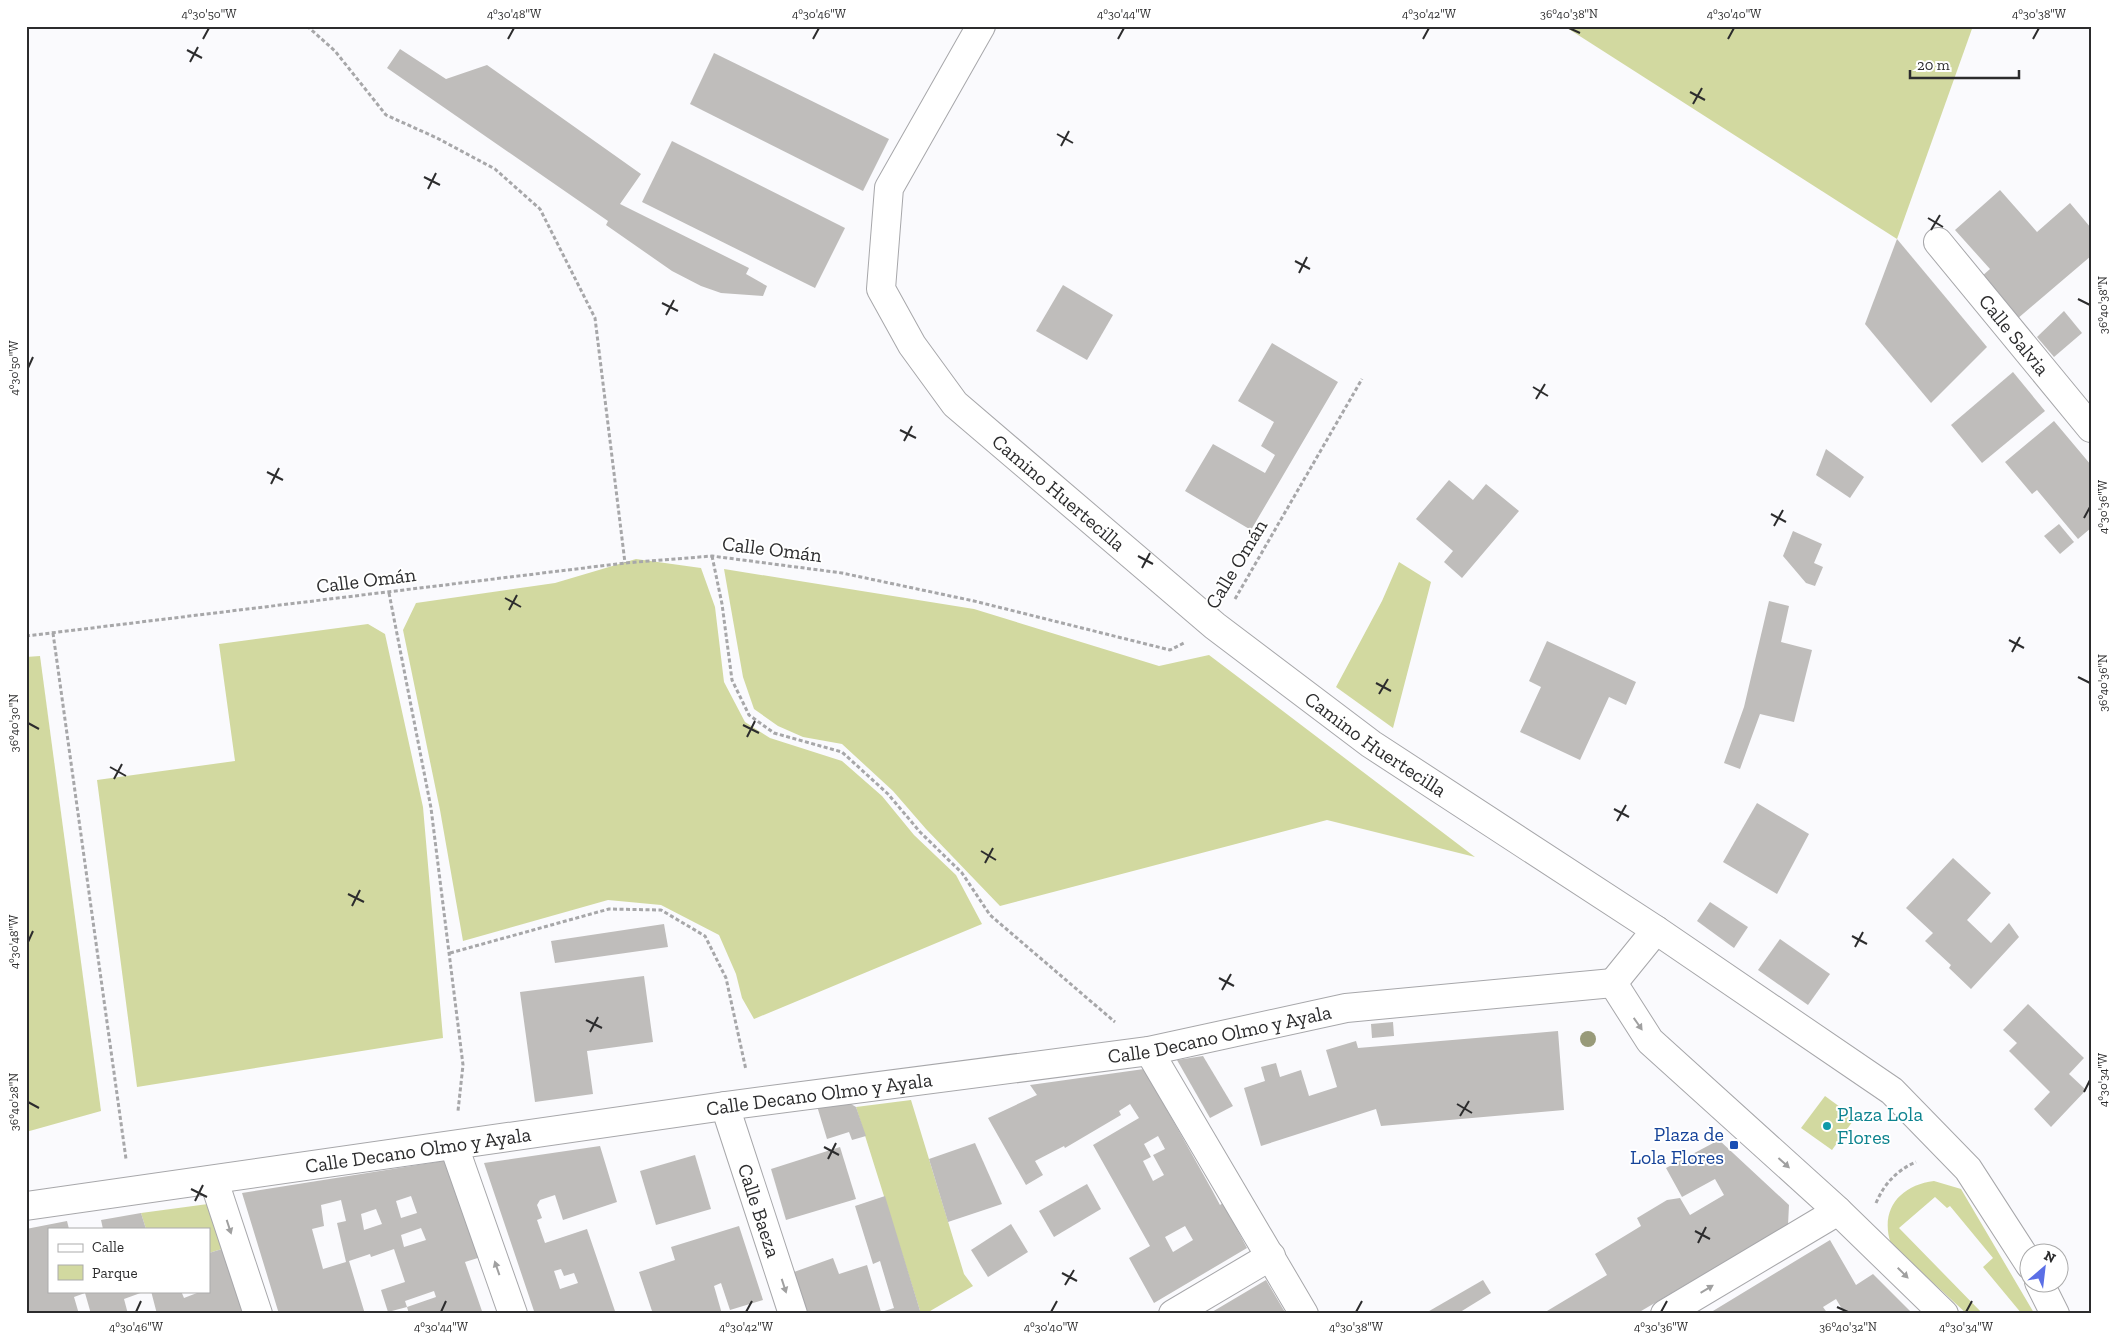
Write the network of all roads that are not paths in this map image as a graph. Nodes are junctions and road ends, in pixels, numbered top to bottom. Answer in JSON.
{"nodes":[{"id":1,"x":981,"y":26,"type":"edge"},
{"id":2,"x":1938,"y":242,"type":"dead end"},
{"id":3,"x":2091,"y":428,"type":"edge"},
{"id":4,"x":1656,"y":930,"type":"junction"},
{"id":5,"x":1613,"y":983,"type":"junction"},
{"id":6,"x":1149,"y":1051,"type":"junction"},
{"id":7,"x":725,"y":1106,"type":"junction"},
{"id":8,"x":454,"y":1146,"type":"junction"},
{"id":9,"x":214,"y":1180,"type":"junction"},
{"id":10,"x":26,"y":1206,"type":"edge"},
{"id":11,"x":1838,"y":1211,"type":"junction"},
{"id":12,"x":2020,"y":1250,"type":"edge"},
{"id":13,"x":1271,"y":1256,"type":"junction"},
{"id":14,"x":2044,"y":1292,"type":"edge"},
{"id":15,"x":258,"y":1314,"type":"edge"},
{"id":16,"x":513,"y":1314,"type":"edge"},
{"id":17,"x":793,"y":1314,"type":"edge"},
{"id":18,"x":1173,"y":1314,"type":"edge"},
{"id":19,"x":1304,"y":1314,"type":"edge"},
{"id":20,"x":1665,"y":1314,"type":"edge"},
{"id":21,"x":1944,"y":1314,"type":"edge"},
{"id":22,"x":2055,"y":1314,"type":"edge"}],
"edges":[{"from":1,"to":4,"type":"street","name":"Camino Huertecilla"},
{"from":2,"to":3,"type":"street","name":"Calle Salvia"},
{"from":4,"to":5,"type":"street"},
{"from":4,"to":12,"type":"street"},
{"from":5,"to":6,"type":"street","name":"Calle Decano Olmo y Ayala"},
{"from":5,"to":11,"type":"street","one_way":true},
{"from":6,"to":7,"type":"street","name":"Calle Decano Olmo y Ayala"},
{"from":6,"to":13,"type":"street"},
{"from":7,"to":8,"type":"street","name":"Calle Decano Olmo y Ayala"},
{"from":7,"to":17,"type":"street","name":"Calle Baeza","one_way":true},
{"from":8,"to":9,"type":"street","name":"Calle Decano Olmo y Ayala"},
{"from":16,"to":8,"type":"street","one_way":true},
{"from":9,"to":10,"type":"street","name":"Calle Decano Olmo y Ayala"},
{"from":9,"to":15,"type":"street","one_way":true},
{"from":20,"to":11,"type":"street","one_way":true},
{"from":11,"to":21,"type":"street","one_way":true},
{"from":13,"to":18,"type":"street"},
{"from":13,"to":19,"type":"street"},
{"from":14,"to":22,"type":"street"}]}
